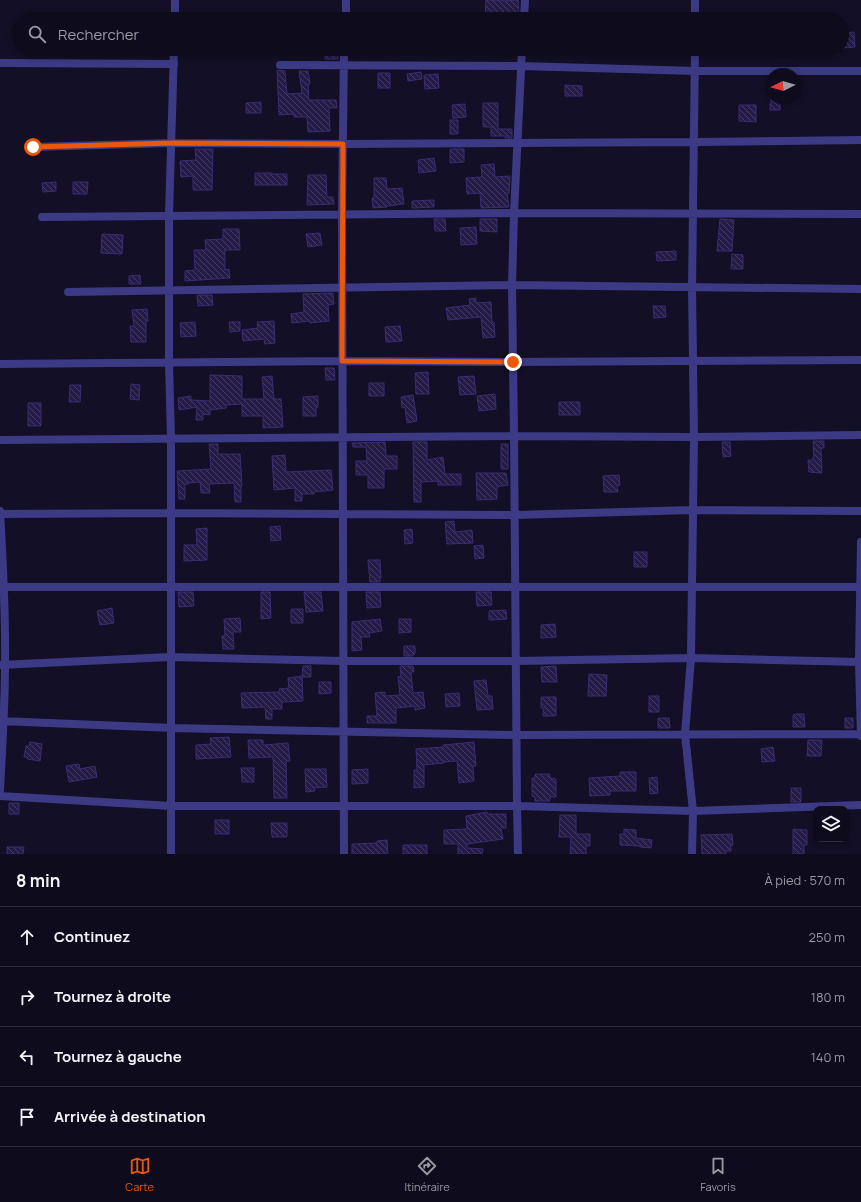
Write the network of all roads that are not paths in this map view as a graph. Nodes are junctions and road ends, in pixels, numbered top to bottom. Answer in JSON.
{"nodes":[{"id":1,"x":175,"y":0,"type":"edge"},
{"id":2,"x":346,"y":0,"type":"edge"},
{"id":3,"x":525,"y":0,"type":"edge"},
{"id":4,"x":695,"y":0,"type":"edge"},
{"id":5,"x":175,"y":12,"type":"edge"},
{"id":6,"x":346,"y":12,"type":"edge"},
{"id":7,"x":524,"y":12,"type":"edge"},
{"id":8,"x":695,"y":12,"type":"edge"},
{"id":9,"x":174,"y":56,"type":"edge"},
{"id":10,"x":344,"y":56,"type":"edge"},
{"id":11,"x":522,"y":56,"type":"edge"},
{"id":12,"x":695,"y":56,"type":"edge"},
{"id":13,"x":0,"y":63,"type":"edge"},
{"id":14,"x":174,"y":64,"type":"junction"},
{"id":15,"x":280,"y":65,"type":"dead end"},
{"id":16,"x":344,"y":65,"type":"junction"},
{"id":17,"x":521,"y":66,"type":"junction"},
{"id":18,"x":695,"y":71,"type":"junction"},
{"id":19,"x":861,"y":71,"type":"edge"},
{"id":20,"x":861,"y":140,"type":"edge"},
{"id":21,"x":517,"y":142,"type":"junction"},
{"id":22,"x":694,"y":142,"type":"junction"},
{"id":23,"x":172,"y":143,"type":"junction"},
{"id":24,"x":343,"y":144,"type":"junction"},
{"id":25,"x":33,"y":147,"type":"dead end"},
{"id":26,"x":514,"y":213,"type":"junction"},
{"id":27,"x":342,"y":214,"type":"junction"},
{"id":28,"x":861,"y":214,"type":"edge"},
{"id":29,"x":169,"y":215,"type":"junction"},
{"id":30,"x":694,"y":215,"type":"junction"},
{"id":31,"x":42,"y":217,"type":"dead end"},
{"id":32,"x":512,"y":285,"type":"junction"},
{"id":33,"x":342,"y":288,"type":"junction"},
{"id":34,"x":692,"y":288,"type":"junction"},
{"id":35,"x":861,"y":289,"type":"edge"},
{"id":36,"x":169,"y":290,"type":"junction"},
{"id":37,"x":68,"y":292,"type":"dead end"},
{"id":38,"x":694,"y":360,"type":"junction"},
{"id":39,"x":861,"y":360,"type":"edge"},
{"id":40,"x":342,"y":361,"type":"junction"},
{"id":41,"x":513,"y":362,"type":"junction"},
{"id":42,"x":169,"y":363,"type":"junction"},
{"id":43,"x":0,"y":364,"type":"edge"},
{"id":44,"x":861,"y":434,"type":"edge"},
{"id":45,"x":514,"y":436,"type":"junction"},
{"id":46,"x":694,"y":437,"type":"junction"},
{"id":47,"x":342,"y":438,"type":"junction"},
{"id":48,"x":171,"y":439,"type":"junction"},
{"id":49,"x":0,"y":440,"type":"edge"},
{"id":50,"x":693,"y":510,"type":"junction"},
{"id":51,"x":861,"y":511,"type":"edge"},
{"id":52,"x":0,"y":513,"type":"edge"},
{"id":53,"x":171,"y":513,"type":"junction"},
{"id":54,"x":343,"y":515,"type":"junction"},
{"id":55,"x":515,"y":516,"type":"junction"},
{"id":56,"x":861,"y":542,"type":"edge"},
{"id":57,"x":171,"y":586,"type":"junction"},
{"id":58,"x":515,"y":586,"type":"junction"},
{"id":59,"x":692,"y":586,"type":"junction"},
{"id":60,"x":861,"y":586,"type":"edge"},
{"id":61,"x":2,"y":587,"type":"edge"},
{"id":62,"x":343,"y":587,"type":"junction"},
{"id":63,"x":170,"y":657,"type":"junction"},
{"id":64,"x":691,"y":658,"type":"junction"},
{"id":65,"x":515,"y":661,"type":"junction"},
{"id":66,"x":343,"y":662,"type":"junction"},
{"id":67,"x":860,"y":662,"type":"edge"},
{"id":68,"x":3,"y":665,"type":"edge"},
{"id":69,"x":2,"y":721,"type":"edge"},
{"id":70,"x":172,"y":728,"type":"junction"},
{"id":71,"x":343,"y":732,"type":"junction"},
{"id":72,"x":516,"y":734,"type":"junction"},
{"id":73,"x":685,"y":734,"type":"junction"},
{"id":74,"x":861,"y":735,"type":"edge"},
{"id":75,"x":0,"y":790,"type":"edge"},
{"id":76,"x":0,"y":796,"type":"edge"},
{"id":77,"x":861,"y":805,"type":"edge"},
{"id":78,"x":171,"y":806,"type":"junction"},
{"id":79,"x":343,"y":806,"type":"junction"},
{"id":80,"x":517,"y":806,"type":"junction"},
{"id":81,"x":693,"y":811,"type":"junction"},
{"id":82,"x":171,"y":854,"type":"edge"},
{"id":83,"x":344,"y":854,"type":"edge"},
{"id":84,"x":518,"y":854,"type":"edge"},
{"id":85,"x":692,"y":854,"type":"edge"}],
"edges":[{"from":1,"to":5,"type":"street"},
{"from":2,"to":6,"type":"street"},
{"from":3,"to":7,"type":"street"},
{"from":4,"to":8,"type":"street"},
{"from":9,"to":14,"type":"street"},
{"from":10,"to":16,"type":"street"},
{"from":11,"to":17,"type":"street"},
{"from":12,"to":18,"type":"street"},
{"from":13,"to":14,"type":"street"},
{"from":14,"to":23,"type":"street"},
{"from":15,"to":16,"type":"street"},
{"from":16,"to":17,"type":"street"},
{"from":16,"to":24,"type":"street"},
{"from":17,"to":18,"type":"street"},
{"from":17,"to":21,"type":"street"},
{"from":18,"to":19,"type":"street"},
{"from":18,"to":22,"type":"street"},
{"from":20,"to":22,"type":"street"},
{"from":21,"to":22,"type":"street"},
{"from":21,"to":24,"type":"street"},
{"from":21,"to":26,"type":"street"},
{"from":22,"to":30,"type":"street"},
{"from":23,"to":24,"type":"street"},
{"from":23,"to":25,"type":"street"},
{"from":23,"to":29,"type":"street"},
{"from":24,"to":27,"type":"street"},
{"from":26,"to":27,"type":"street"},
{"from":26,"to":30,"type":"street"},
{"from":26,"to":32,"type":"street"},
{"from":27,"to":29,"type":"street"},
{"from":27,"to":33,"type":"street"},
{"from":28,"to":30,"type":"street"},
{"from":29,"to":31,"type":"street"},
{"from":29,"to":36,"type":"street"},
{"from":30,"to":34,"type":"street"},
{"from":32,"to":33,"type":"street"},
{"from":32,"to":34,"type":"street"},
{"from":32,"to":41,"type":"street"},
{"from":33,"to":36,"type":"street"},
{"from":33,"to":40,"type":"street"},
{"from":34,"to":35,"type":"street"},
{"from":34,"to":38,"type":"street"},
{"from":36,"to":37,"type":"street"},
{"from":36,"to":42,"type":"street"},
{"from":38,"to":39,"type":"street"},
{"from":38,"to":41,"type":"street"},
{"from":38,"to":46,"type":"street"},
{"from":40,"to":41,"type":"street"},
{"from":40,"to":42,"type":"street"},
{"from":40,"to":47,"type":"street"},
{"from":41,"to":45,"type":"street"},
{"from":42,"to":43,"type":"street"},
{"from":42,"to":48,"type":"street"},
{"from":44,"to":46,"type":"street"},
{"from":45,"to":46,"type":"street"},
{"from":45,"to":47,"type":"street"},
{"from":45,"to":55,"type":"street"},
{"from":46,"to":50,"type":"street"},
{"from":47,"to":48,"type":"street"},
{"from":47,"to":54,"type":"street"},
{"from":48,"to":49,"type":"street"},
{"from":48,"to":53,"type":"street"},
{"from":50,"to":51,"type":"street"},
{"from":50,"to":55,"type":"street"},
{"from":50,"to":59,"type":"street"},
{"from":52,"to":53,"type":"street"},
{"from":52,"to":61,"type":"street"},
{"from":53,"to":54,"type":"street"},
{"from":53,"to":57,"type":"street"},
{"from":54,"to":55,"type":"street"},
{"from":54,"to":62,"type":"street"},
{"from":55,"to":58,"type":"street"},
{"from":56,"to":60,"type":"street"},
{"from":57,"to":61,"type":"street"},
{"from":57,"to":62,"type":"street"},
{"from":57,"to":63,"type":"street"},
{"from":58,"to":59,"type":"street"},
{"from":58,"to":62,"type":"street"},
{"from":58,"to":65,"type":"street"},
{"from":59,"to":60,"type":"street"},
{"from":59,"to":64,"type":"street"},
{"from":60,"to":67,"type":"street"},
{"from":61,"to":68,"type":"street"},
{"from":62,"to":66,"type":"street"},
{"from":63,"to":66,"type":"street"},
{"from":63,"to":68,"type":"street"},
{"from":63,"to":70,"type":"street"},
{"from":64,"to":65,"type":"street"},
{"from":64,"to":67,"type":"street"},
{"from":64,"to":73,"type":"street"},
{"from":65,"to":66,"type":"street"},
{"from":65,"to":72,"type":"street"},
{"from":66,"to":71,"type":"street"},
{"from":67,"to":74,"type":"street"},
{"from":68,"to":69,"type":"street"},
{"from":69,"to":70,"type":"street"},
{"from":69,"to":75,"type":"street"},
{"from":70,"to":71,"type":"street"},
{"from":70,"to":78,"type":"street"},
{"from":71,"to":72,"type":"street"},
{"from":71,"to":79,"type":"street"},
{"from":72,"to":73,"type":"street"},
{"from":72,"to":80,"type":"street"},
{"from":73,"to":74,"type":"street"},
{"from":73,"to":81,"type":"street"},
{"from":76,"to":78,"type":"street"},
{"from":77,"to":81,"type":"street"},
{"from":78,"to":79,"type":"street"},
{"from":78,"to":82,"type":"street"},
{"from":79,"to":80,"type":"street"},
{"from":79,"to":83,"type":"street"},
{"from":80,"to":81,"type":"street"},
{"from":80,"to":84,"type":"street"},
{"from":81,"to":85,"type":"street"}]}
